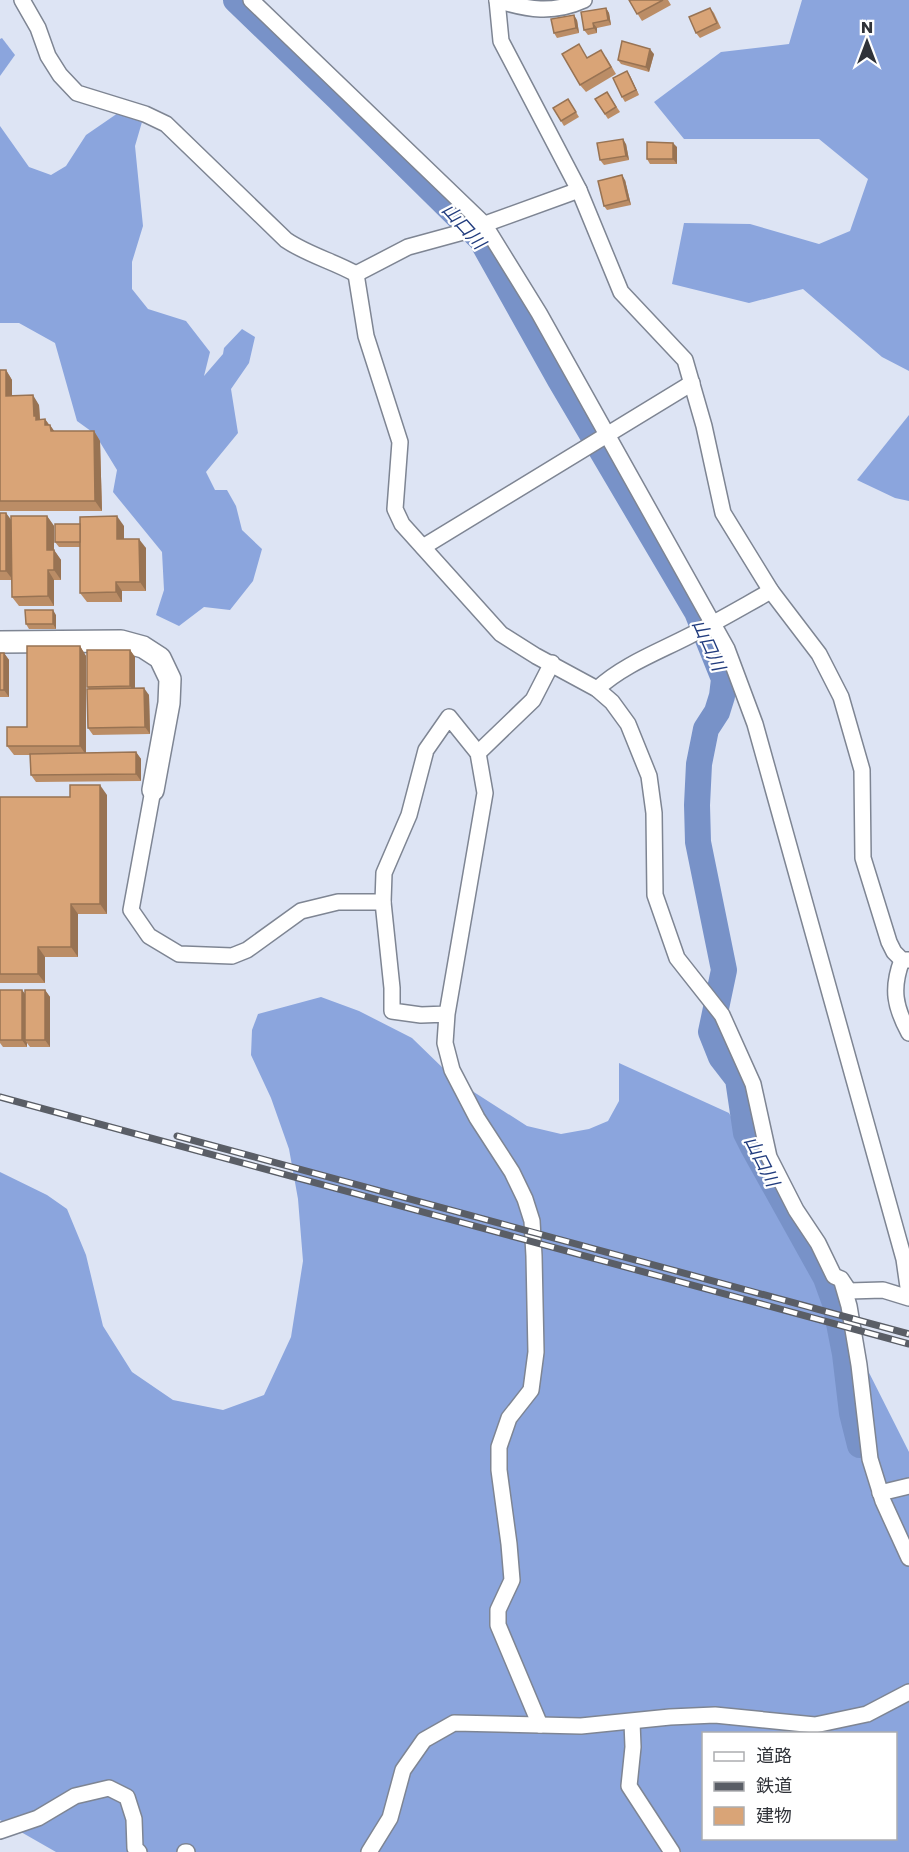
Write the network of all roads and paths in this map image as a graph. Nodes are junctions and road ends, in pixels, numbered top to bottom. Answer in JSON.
{"nodes":[{"id":1,"x":22,"y":0,"type":"edge"},
{"id":2,"x":251,"y":0,"type":"edge"},
{"id":3,"x":497,"y":0,"type":"edge"},
{"id":4,"x":584,"y":0,"type":"edge"},
{"id":5,"x":579,"y":190,"type":"junction"},
{"id":6,"x":484,"y":224,"type":"junction"},
{"id":7,"x":356,"y":274,"type":"junction"},
{"id":8,"x":692,"y":383,"type":"junction"},
{"id":9,"x":608,"y":436,"type":"junction"},
{"id":10,"x":423,"y":547,"type":"junction"},
{"id":11,"x":771,"y":591,"type":"junction"},
{"id":12,"x":712,"y":623,"type":"junction"},
{"id":13,"x":0,"y":642,"type":"edge"},
{"id":14,"x":552,"y":663,"type":"junction"},
{"id":15,"x":597,"y":689,"type":"junction"},
{"id":16,"x":478,"y":753,"type":"junction"},
{"id":17,"x":153,"y":790,"type":"joint"},
{"id":18,"x":383,"y":902,"type":"junction"},
{"id":19,"x":905,"y":960,"type":"edge"},
{"id":20,"x":447,"y":1014,"type":"junction"},
{"id":21,"x":909,"y":1033,"type":"edge"},
{"id":22,"x":841,"y":1279,"type":"junction"},
{"id":23,"x":909,"y":1294,"type":"edge"},
{"id":24,"x":909,"y":1298,"type":"edge"},
{"id":25,"x":909,"y":1486,"type":"edge"},
{"id":26,"x":880,"y":1493,"type":"junction"},
{"id":27,"x":909,"y":1558,"type":"edge"},
{"id":28,"x":909,"y":1692,"type":"edge"},
{"id":29,"x":632,"y":1722,"type":"junction"},
{"id":30,"x":540,"y":1725,"type":"junction"},
{"id":31,"x":0,"y":1831,"type":"edge"},
{"id":32,"x":139,"y":1852,"type":"edge"},
{"id":33,"x":369,"y":1852,"type":"edge"},
{"id":34,"x":672,"y":1852,"type":"edge"}],
"edges":[{"from":1,"to":7,"type":"street"},
{"from":2,"to":6,"type":"street"},
{"from":3,"to":4,"type":"street"},
{"from":3,"to":5,"type":"street"},
{"from":5,"to":6,"type":"street"},
{"from":5,"to":8,"type":"street"},
{"from":6,"to":7,"type":"street"},
{"from":6,"to":9,"type":"street"},
{"from":7,"to":10,"type":"street"},
{"from":8,"to":9,"type":"street"},
{"from":8,"to":11,"type":"street"},
{"from":9,"to":10,"type":"street"},
{"from":9,"to":12,"type":"street"},
{"from":10,"to":14,"type":"street"},
{"from":11,"to":12,"type":"street"},
{"from":11,"to":19,"type":"street"},
{"from":12,"to":15,"type":"street"},
{"from":12,"to":23,"type":"street"},
{"from":13,"to":17,"type":"street"},
{"from":14,"to":15,"type":"street"},
{"from":14,"to":16,"type":"street"},
{"from":15,"to":22,"type":"street"},
{"from":16,"to":18,"type":"street"},
{"from":16,"to":20,"type":"street"},
{"from":17,"to":18,"type":"street"},
{"from":18,"to":20,"type":"street"},
{"from":19,"to":21,"type":"street"},
{"from":20,"to":30,"type":"street"},
{"from":22,"to":24,"type":"street"},
{"from":22,"to":26,"type":"street"},
{"from":25,"to":26,"type":"street"},
{"from":26,"to":27,"type":"street"},
{"from":28,"to":29,"type":"street"},
{"from":29,"to":30,"type":"street"},
{"from":29,"to":34,"type":"street"},
{"from":30,"to":33,"type":"street"},
{"from":31,"to":32,"type":"street"}]}
